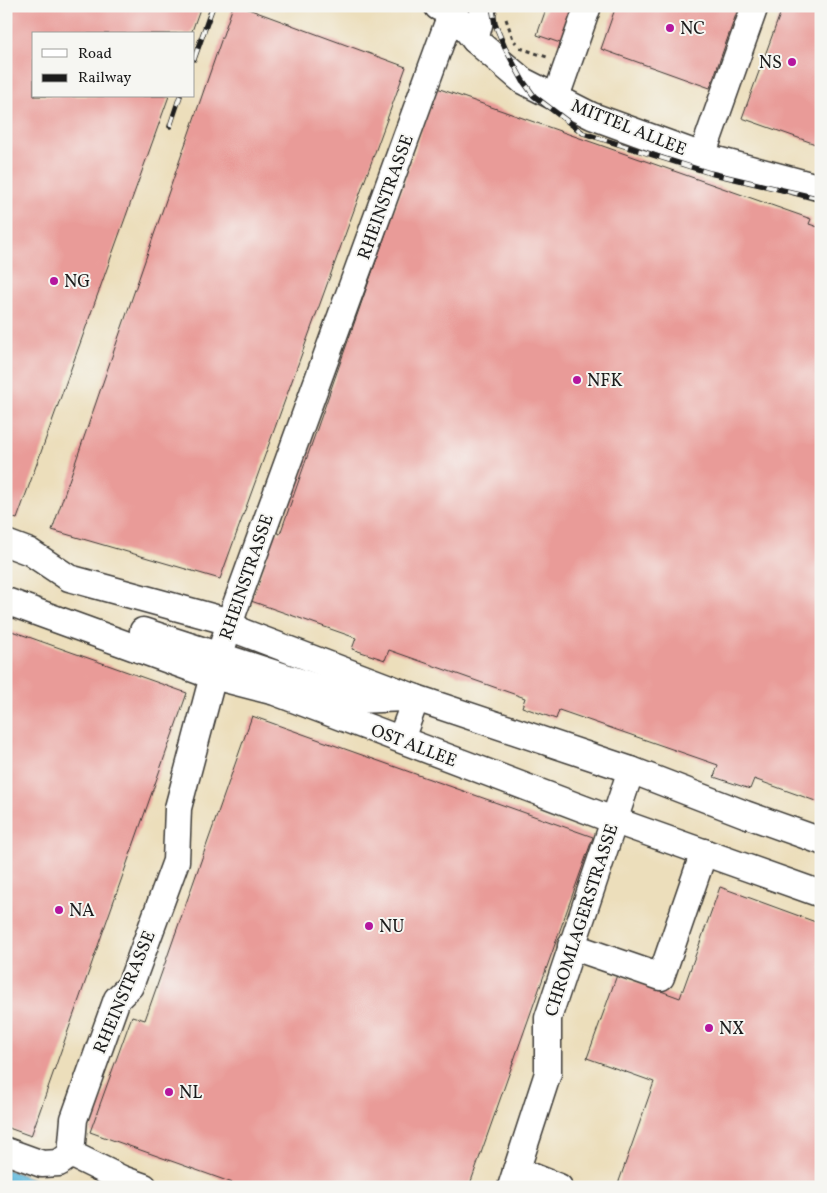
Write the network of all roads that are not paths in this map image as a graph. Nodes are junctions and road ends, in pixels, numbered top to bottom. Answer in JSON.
{"nodes":[{"id":1,"x":588,"y":6,"type":"edge"},
{"id":2,"x":755,"y":6,"type":"edge"},
{"id":3,"x":448,"y":8,"type":"edge"},
{"id":4,"x":495,"y":11,"type":"edge"},
{"id":5,"x":474,"y":40,"type":"junction"},
{"id":6,"x":556,"y":97,"type":"junction"},
{"id":7,"x":702,"y":156,"type":"junction"},
{"id":8,"x":821,"y":188,"type":"edge"},
{"id":9,"x":6,"y":543,"type":"edge"},
{"id":10,"x":6,"y":582,"type":"edge"},
{"id":11,"x":137,"y":596,"type":"junction"},
{"id":12,"x":6,"y":601,"type":"edge"},
{"id":13,"x":230,"y":622,"type":"junction"},
{"id":14,"x":127,"y":626,"type":"junction"},
{"id":15,"x":216,"y":665,"type":"junction"},
{"id":16,"x":416,"y":698,"type":"junction"},
{"id":17,"x":401,"y":740,"type":"junction"},
{"id":18,"x":631,"y":770,"type":"junction"},
{"id":19,"x":614,"y":820,"type":"junction"},
{"id":20,"x":821,"y":841,"type":"edge"},
{"id":21,"x":704,"y":852,"type":"junction"},
{"id":22,"x":821,"y":894,"type":"edge"},
{"id":23,"x":572,"y":946,"type":"junction"},
{"id":24,"x":6,"y":1151,"type":"edge"},
{"id":25,"x":71,"y":1154,"type":"junction"},
{"id":26,"x":513,"y":1179,"type":"edge"},
{"id":27,"x":144,"y":1187,"type":"edge"},
{"id":28,"x":559,"y":1187,"type":"edge"}],
"edges":[{"from":1,"to":6,"type":"lane"},
{"from":2,"to":7,"type":"lane"},
{"from":3,"to":5,"type":"lane","name":"MITTEL ALLEE"},
{"from":3,"to":13,"type":"lane","name":"RHEINSTRASSE"},
{"from":4,"to":5,"type":"lane"},
{"from":5,"to":6,"type":"lane","name":"MITTEL ALLEE"},
{"from":6,"to":7,"type":"lane","name":"MITTEL ALLEE"},
{"from":7,"to":8,"type":"lane","name":"MITTEL ALLEE"},
{"from":9,"to":11,"type":"lane"},
{"from":10,"to":14,"type":"lane"},
{"from":11,"to":13,"type":"lane"},
{"from":11,"to":14,"type":"lane"},
{"from":12,"to":15,"type":"lane","name":"OST ALLEE"},
{"from":13,"to":15,"type":"lane","name":"RHEINSTRASSE"},
{"from":13,"to":16,"type":"lane"},
{"from":14,"to":15,"type":"lane"},
{"from":15,"to":16,"type":"lane"},
{"from":15,"to":17,"type":"lane","name":"OST ALLEE"},
{"from":15,"to":25,"type":"lane","name":"RHEINSTRASSE"},
{"from":16,"to":17,"type":"lane"},
{"from":16,"to":18,"type":"lane"},
{"from":17,"to":19,"type":"lane","name":"OST ALLEE"},
{"from":18,"to":19,"type":"lane","name":"CHROMLAGERSTRASSE"},
{"from":18,"to":20,"type":"lane"},
{"from":19,"to":21,"type":"lane","name":"OST ALLEE"},
{"from":19,"to":23,"type":"lane","name":"CHROMLAGERSTRASSE"},
{"from":21,"to":22,"type":"lane","name":"OST ALLEE"},
{"from":21,"to":23,"type":"lane"},
{"from":23,"to":26,"type":"lane","name":"CHROMLAGERSTRASSE"},
{"from":24,"to":25,"type":"lane"},
{"from":25,"to":27,"type":"lane"},
{"from":26,"to":28,"type":"lane"}]}
